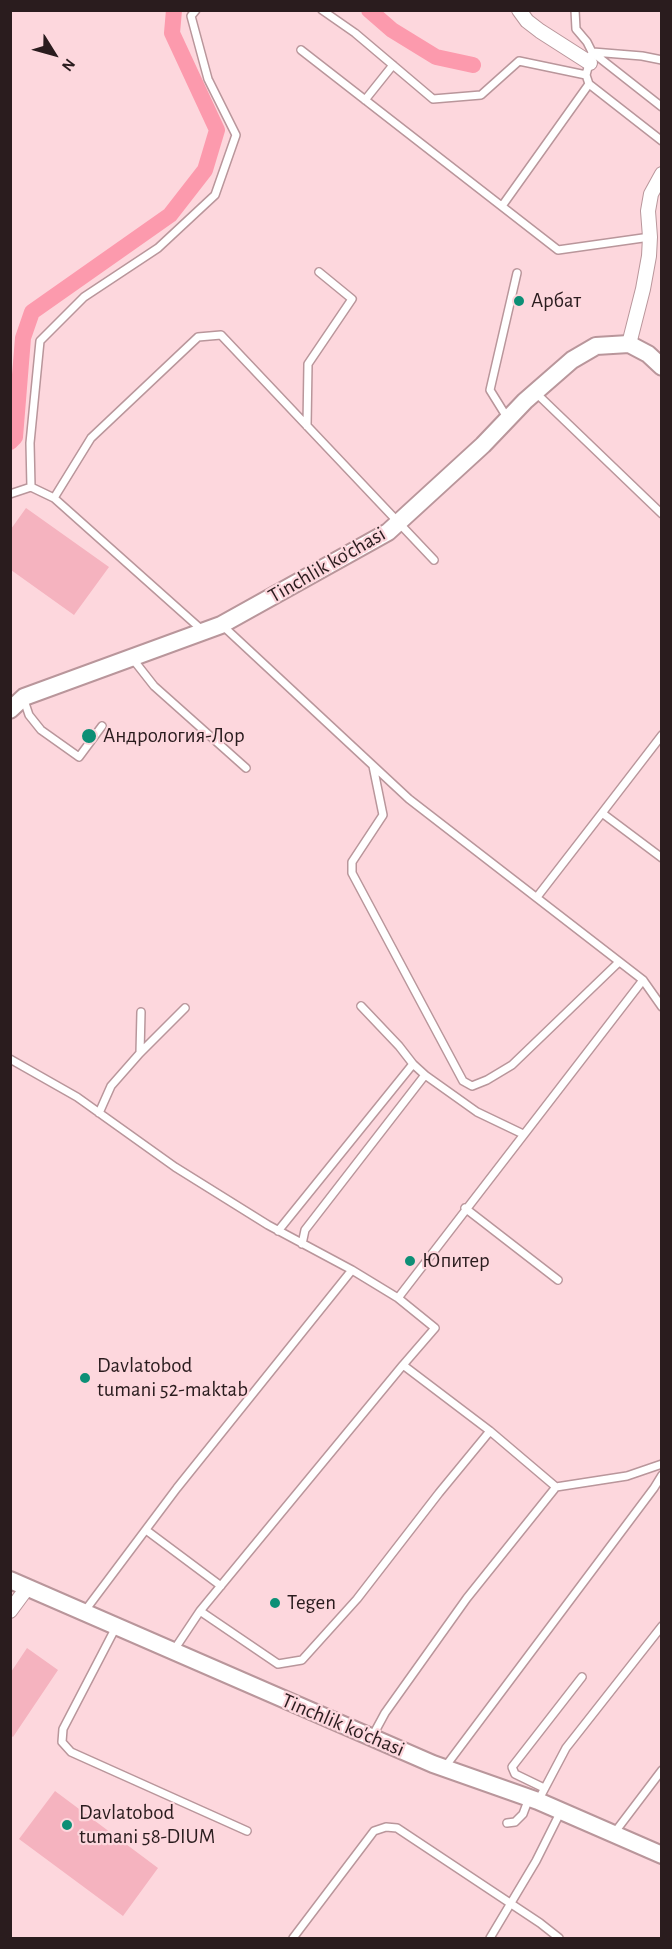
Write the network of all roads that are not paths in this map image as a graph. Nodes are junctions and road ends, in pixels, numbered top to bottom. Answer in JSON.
{"nodes":[{"id":1,"x":196,"y":10,"type":"edge"},
{"id":2,"x":322,"y":10,"type":"edge"},
{"id":3,"x":519,"y":10,"type":"edge"},
{"id":4,"x":575,"y":10,"type":"edge"},
{"id":5,"x":300,"y":50,"type":"dead end"},
{"id":6,"x":662,"y":60,"type":"edge"},
{"id":7,"x":590,"y":63,"type":"junction"},
{"id":8,"x":393,"y":65,"type":"junction"},
{"id":9,"x":589,"y":84,"type":"junction"},
{"id":10,"x":365,"y":100,"type":"junction"},
{"id":11,"x":662,"y":107,"type":"edge"},
{"id":12,"x":662,"y":141,"type":"edge"},
{"id":13,"x":662,"y":174,"type":"edge"},
{"id":14,"x":502,"y":206,"type":"junction"},
{"id":15,"x":650,"y":237,"type":"junction"},
{"id":16,"x":319,"y":272,"type":"dead end"},
{"id":17,"x":517,"y":273,"type":"dead end"},
{"id":18,"x":629,"y":344,"type":"junction"},
{"id":19,"x":662,"y":367,"type":"edge"},
{"id":20,"x":535,"y":392,"type":"junction"},
{"id":21,"x":508,"y":419,"type":"junction"},
{"id":22,"x":307,"y":426,"type":"junction"},
{"id":23,"x":31,"y":487,"type":"junction"},
{"id":24,"x":10,"y":494,"type":"edge"},
{"id":25,"x":54,"y":498,"type":"junction"},
{"id":26,"x":662,"y":514,"type":"edge"},
{"id":27,"x":398,"y":524,"type":"junction"},
{"id":28,"x":434,"y":560,"type":"dead end"},
{"id":29,"x":221,"y":625,"type":"junction"},
{"id":30,"x":204,"y":632,"type":"junction"},
{"id":31,"x":132,"y":658,"type":"junction"},
{"id":32,"x":24,"y":697,"type":"junction"},
{"id":33,"x":10,"y":710,"type":"edge"},
{"id":34,"x":102,"y":726,"type":"dead end"},
{"id":35,"x":662,"y":735,"type":"edge"},
{"id":36,"x":373,"y":766,"type":"junction"},
{"id":37,"x":246,"y":768,"type":"dead end"},
{"id":38,"x":602,"y":813,"type":"junction"},
{"id":39,"x":662,"y":858,"type":"edge"},
{"id":40,"x":537,"y":897,"type":"junction"},
{"id":41,"x":619,"y":962,"type":"junction"},
{"id":42,"x":643,"y":980,"type":"junction"},
{"id":43,"x":361,"y":1006,"type":"dead end"},
{"id":44,"x":662,"y":1007,"type":"edge"},
{"id":45,"x":185,"y":1008,"type":"dead end"},
{"id":46,"x":141,"y":1012,"type":"dead end"},
{"id":47,"x":140,"y":1053,"type":"junction"},
{"id":48,"x":10,"y":1059,"type":"edge"},
{"id":49,"x":414,"y":1064,"type":"junction"},
{"id":50,"x":425,"y":1075,"type":"junction"},
{"id":51,"x":99,"y":1113,"type":"junction"},
{"id":52,"x":523,"y":1134,"type":"junction"},
{"id":53,"x":465,"y":1208,"type":"junction"},
{"id":54,"x":278,"y":1231,"type":"junction"},
{"id":55,"x":302,"y":1244,"type":"junction"},
{"id":56,"x":352,"y":1270,"type":"junction"},
{"id":57,"x":558,"y":1280,"type":"dead end"},
{"id":58,"x":398,"y":1298,"type":"junction"},
{"id":59,"x":403,"y":1365,"type":"junction"},
{"id":60,"x":490,"y":1431,"type":"junction"},
{"id":61,"x":662,"y":1464,"type":"edge"},
{"id":62,"x":662,"y":1475,"type":"edge"},
{"id":63,"x":556,"y":1487,"type":"junction"},
{"id":64,"x":146,"y":1530,"type":"junction"},
{"id":65,"x":10,"y":1580,"type":"edge"},
{"id":66,"x":221,"y":1586,"type":"junction"},
{"id":67,"x":27,"y":1588,"type":"junction"},
{"id":68,"x":10,"y":1611,"type":"edge"},
{"id":69,"x":200,"y":1611,"type":"junction"},
{"id":70,"x":84,"y":1612,"type":"junction"},
{"id":71,"x":662,"y":1626,"type":"edge"},
{"id":72,"x":116,"y":1627,"type":"junction"},
{"id":73,"x":174,"y":1651,"type":"junction"},
{"id":74,"x":582,"y":1677,"type":"dead end"},
{"id":75,"x":372,"y":1737,"type":"junction"},
{"id":76,"x":444,"y":1767,"type":"junction"},
{"id":77,"x":662,"y":1770,"type":"edge"},
{"id":78,"x":537,"y":1796,"type":"junction"},
{"id":79,"x":561,"y":1811,"type":"junction"},
{"id":80,"x":507,"y":1823,"type":"dead end"},
{"id":81,"x":246,"y":1832,"type":"dead end"},
{"id":82,"x":613,"y":1834,"type":"junction"},
{"id":83,"x":662,"y":1855,"type":"edge"},
{"id":84,"x":511,"y":1905,"type":"junction"},
{"id":85,"x":293,"y":1938,"type":"edge"},
{"id":86,"x":490,"y":1938,"type":"edge"},
{"id":87,"x":559,"y":1938,"type":"edge"}],
"edges":[{"from":1,"to":23,"type":"lane"},
{"from":2,"to":8,"type":"lane"},
{"from":3,"to":7,"type":"street"},
{"from":4,"to":7,"type":"lane"},
{"from":5,"to":10,"type":"lane"},
{"from":6,"to":7,"type":"lane"},
{"from":7,"to":8,"type":"lane"},
{"from":7,"to":9,"type":"lane"},
{"from":7,"to":11,"type":"lane"},
{"from":8,"to":10,"type":"lane"},
{"from":9,"to":12,"type":"lane"},
{"from":9,"to":14,"type":"lane"},
{"from":10,"to":14,"type":"lane"},
{"from":13,"to":15,"type":"street"},
{"from":14,"to":15,"type":"lane"},
{"from":15,"to":18,"type":"street"},
{"from":16,"to":22,"type":"lane"},
{"from":17,"to":21,"type":"lane"},
{"from":18,"to":19,"type":"street"},
{"from":18,"to":20,"type":"street","name":"Tinchlik ko'chasi"},
{"from":20,"to":21,"type":"street","name":"Tinchlik ko'chasi"},
{"from":20,"to":26,"type":"lane"},
{"from":21,"to":27,"type":"street","name":"Tinchlik ko'chasi"},
{"from":22,"to":25,"type":"lane"},
{"from":22,"to":27,"type":"lane"},
{"from":23,"to":24,"type":"lane"},
{"from":23,"to":25,"type":"lane"},
{"from":25,"to":30,"type":"lane"},
{"from":27,"to":28,"type":"lane"},
{"from":27,"to":29,"type":"street","name":"Tinchlik ko'chasi"},
{"from":29,"to":30,"type":"street","name":"Tinchlik ko'chasi"},
{"from":29,"to":36,"type":"lane"},
{"from":30,"to":31,"type":"street","name":"Tinchlik ko'chasi"},
{"from":31,"to":32,"type":"street","name":"Tinchlik ko'chasi"},
{"from":31,"to":37,"type":"lane"},
{"from":32,"to":33,"type":"street","name":"Tinchlik ko'chasi"},
{"from":32,"to":34,"type":"lane"},
{"from":35,"to":38,"type":"lane"},
{"from":36,"to":40,"type":"lane"},
{"from":36,"to":41,"type":"lane"},
{"from":38,"to":39,"type":"lane"},
{"from":38,"to":40,"type":"lane"},
{"from":40,"to":41,"type":"lane"},
{"from":41,"to":42,"type":"lane"},
{"from":42,"to":44,"type":"lane"},
{"from":42,"to":52,"type":"lane"},
{"from":43,"to":49,"type":"lane"},
{"from":45,"to":47,"type":"lane"},
{"from":46,"to":47,"type":"lane"},
{"from":47,"to":51,"type":"lane"},
{"from":48,"to":51,"type":"lane"},
{"from":49,"to":50,"type":"lane"},
{"from":49,"to":54,"type":"lane"},
{"from":50,"to":52,"type":"lane"},
{"from":50,"to":55,"type":"lane"},
{"from":51,"to":54,"type":"lane"},
{"from":52,"to":53,"type":"lane"},
{"from":53,"to":57,"type":"lane"},
{"from":53,"to":58,"type":"lane"},
{"from":54,"to":55,"type":"lane"},
{"from":55,"to":56,"type":"lane"},
{"from":56,"to":58,"type":"lane"},
{"from":56,"to":64,"type":"lane"},
{"from":58,"to":59,"type":"lane"},
{"from":59,"to":60,"type":"lane"},
{"from":59,"to":66,"type":"lane"},
{"from":60,"to":63,"type":"lane"},
{"from":60,"to":69,"type":"lane"},
{"from":61,"to":63,"type":"lane"},
{"from":62,"to":76,"type":"lane"},
{"from":63,"to":75,"type":"lane"},
{"from":64,"to":66,"type":"lane"},
{"from":64,"to":70,"type":"lane"},
{"from":65,"to":67,"type":"street","name":"Tinchlik ko'chasi"},
{"from":66,"to":69,"type":"lane"},
{"from":67,"to":68,"type":"street"},
{"from":67,"to":70,"type":"street","name":"Tinchlik ko'chasi"},
{"from":69,"to":73,"type":"lane"},
{"from":70,"to":72,"type":"street","name":"Tinchlik ko'chasi"},
{"from":71,"to":78,"type":"lane"},
{"from":72,"to":73,"type":"street","name":"Tinchlik ko'chasi"},
{"from":72,"to":81,"type":"lane"},
{"from":73,"to":75,"type":"street","name":"Tinchlik ko'chasi"},
{"from":74,"to":78,"type":"lane"},
{"from":75,"to":76,"type":"street","name":"Tinchlik ko'chasi"},
{"from":76,"to":78,"type":"street","name":"Tinchlik ko'chasi"},
{"from":77,"to":82,"type":"lane"},
{"from":78,"to":79,"type":"street","name":"Tinchlik ko'chasi"},
{"from":78,"to":80,"type":"lane"},
{"from":79,"to":82,"type":"street","name":"Tinchlik ko'chasi"},
{"from":79,"to":84,"type":"lane"},
{"from":82,"to":83,"type":"street","name":"Tinchlik ko'chasi"},
{"from":84,"to":85,"type":"lane"},
{"from":84,"to":86,"type":"lane"},
{"from":84,"to":87,"type":"lane"}]}
